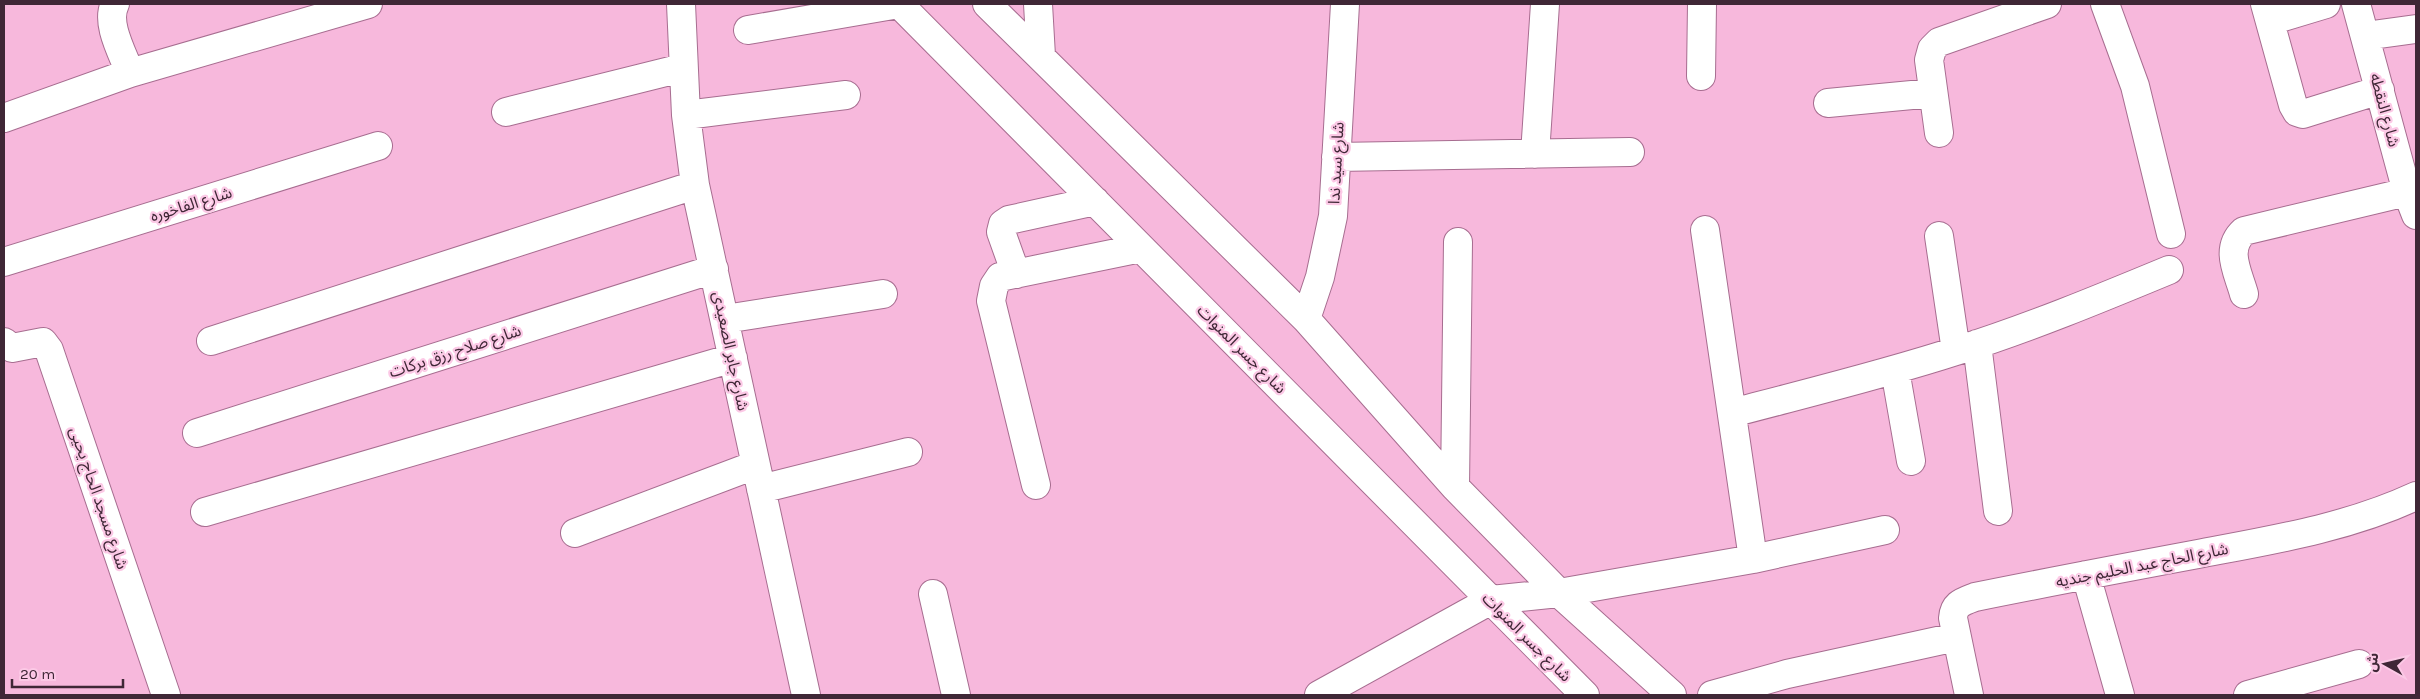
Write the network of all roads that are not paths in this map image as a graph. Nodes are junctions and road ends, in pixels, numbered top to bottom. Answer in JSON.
{"nodes":[{"id":1,"x":115,"y":4,"type":"edge"},
{"id":2,"x":368,"y":4,"type":"edge"},
{"id":3,"x":681,"y":4,"type":"edge"},
{"id":4,"x":899,"y":4,"type":"edge"},
{"id":5,"x":987,"y":4,"type":"edge"},
{"id":6,"x":1038,"y":4,"type":"edge"},
{"id":7,"x":1344,"y":4,"type":"edge"},
{"id":8,"x":1544,"y":4,"type":"edge"},
{"id":9,"x":1702,"y":4,"type":"edge"},
{"id":10,"x":2047,"y":4,"type":"edge"},
{"id":11,"x":2105,"y":4,"type":"edge"},
{"id":12,"x":2326,"y":4,"type":"edge"},
{"id":13,"x":2356,"y":4,"type":"edge"},
{"id":14,"x":2267,"y":12,"type":"edge"},
{"id":15,"x":2416,"y":29,"type":"edge"},
{"id":16,"x":748,"y":30,"type":"dead end"},
{"id":17,"x":2365,"y":36,"type":"junction"},
{"id":18,"x":1041,"y":56,"type":"junction"},
{"id":19,"x":682,"y":68,"type":"junction"},
{"id":20,"x":130,"y":73,"type":"junction"},
{"id":21,"x":1702,"y":76,"type":"dead end"},
{"id":22,"x":2380,"y":90,"type":"junction"},
{"id":23,"x":1933,"y":93,"type":"junction"},
{"id":24,"x":846,"y":95,"type":"dead end"},
{"id":25,"x":1828,"y":103,"type":"dead end"},
{"id":26,"x":506,"y":112,"type":"dead end"},
{"id":27,"x":686,"y":115,"type":"junction"},
{"id":28,"x":4,"y":118,"type":"edge"},
{"id":29,"x":1939,"y":133,"type":"dead end"},
{"id":30,"x":378,"y":146,"type":"dead end"},
{"id":31,"x":1630,"y":152,"type":"dead end"},
{"id":32,"x":1535,"y":154,"type":"junction"},
{"id":33,"x":1336,"y":157,"type":"junction"},
{"id":34,"x":695,"y":185,"type":"junction"},
{"id":35,"x":1095,"y":201,"type":"junction"},
{"id":36,"x":2412,"y":203,"type":"edge"},
{"id":37,"x":1705,"y":230,"type":"dead end"},
{"id":38,"x":2171,"y":234,"type":"dead end"},
{"id":39,"x":1939,"y":236,"type":"dead end"},
{"id":40,"x":1458,"y":242,"type":"dead end"},
{"id":41,"x":1141,"y":248,"type":"junction"},
{"id":42,"x":4,"y":262,"type":"edge"},
{"id":43,"x":714,"y":269,"type":"junction"},
{"id":44,"x":2169,"y":270,"type":"dead end"},
{"id":45,"x":1016,"y":274,"type":"junction"},
{"id":46,"x":884,"y":294,"type":"dead end"},
{"id":47,"x":2244,"y":294,"type":"dead end"},
{"id":48,"x":724,"y":320,"type":"junction"},
{"id":49,"x":1306,"y":320,"type":"junction"},
{"id":50,"x":211,"y":341,"type":"dead end"},
{"id":51,"x":4,"y":342,"type":"edge"},
{"id":52,"x":1966,"y":348,"type":"junction"},
{"id":53,"x":733,"y":358,"type":"junction"},
{"id":54,"x":1895,"y":370,"type":"junction"},
{"id":55,"x":1732,"y":413,"type":"junction"},
{"id":56,"x":197,"y":433,"type":"dead end"},
{"id":57,"x":908,"y":452,"type":"dead end"},
{"id":58,"x":1911,"y":461,"type":"dead end"},
{"id":59,"x":758,"y":477,"type":"junction"},
{"id":60,"x":1036,"y":484,"type":"dead end"},
{"id":61,"x":1455,"y":487,"type":"junction"},
{"id":62,"x":2416,"y":496,"type":"edge"},
{"id":63,"x":1998,"y":511,"type":"dead end"},
{"id":64,"x":205,"y":512,"type":"dead end"},
{"id":65,"x":1885,"y":530,"type":"dead end"},
{"id":66,"x":575,"y":533,"type":"dead end"},
{"id":67,"x":1753,"y":559,"type":"junction"},
{"id":68,"x":2086,"y":575,"type":"junction"},
{"id":69,"x":1559,"y":593,"type":"junction"},
{"id":70,"x":933,"y":594,"type":"dead end"},
{"id":71,"x":1491,"y":600,"type":"junction"},
{"id":72,"x":1956,"y":637,"type":"junction"},
{"id":73,"x":2359,"y":664,"type":"dead end"},
{"id":74,"x":1352,"y":688,"type":"edge"},
{"id":75,"x":166,"y":695,"type":"edge"},
{"id":76,"x":806,"y":695,"type":"edge"},
{"id":77,"x":956,"y":695,"type":"edge"},
{"id":78,"x":1320,"y":695,"type":"edge"},
{"id":79,"x":1585,"y":695,"type":"edge"},
{"id":80,"x":1672,"y":695,"type":"edge"},
{"id":81,"x":1712,"y":695,"type":"edge"},
{"id":82,"x":1970,"y":695,"type":"edge"},
{"id":83,"x":2120,"y":695,"type":"edge"},
{"id":84,"x":2248,"y":695,"type":"edge"}],
"edges":[{"from":1,"to":20,"type":"street"},
{"from":2,"to":20,"type":"street"},
{"from":3,"to":19,"type":"street","name":"شارع جابر الصعيدى"},
{"from":4,"to":16,"type":"street"},
{"from":4,"to":35,"type":"street","name":"شارع جسر المنوات"},
{"from":5,"to":18,"type":"street"},
{"from":6,"to":18,"type":"street"},
{"from":7,"to":33,"type":"street","name":"شارع سيد ندا"},
{"from":8,"to":32,"type":"street"},
{"from":9,"to":21,"type":"street"},
{"from":10,"to":23,"type":"street"},
{"from":11,"to":38,"type":"street"},
{"from":12,"to":14,"type":"street"},
{"from":13,"to":17,"type":"street","name":"شارع النقطه"},
{"from":14,"to":22,"type":"street"},
{"from":15,"to":17,"type":"street"},
{"from":17,"to":22,"type":"street","name":"شارع النقطه"},
{"from":18,"to":49,"type":"street"},
{"from":19,"to":26,"type":"street"},
{"from":19,"to":27,"type":"street","name":"شارع جابر الصعيدى"},
{"from":20,"to":28,"type":"street"},
{"from":22,"to":36,"type":"street","name":"شارع النقطه"},
{"from":23,"to":25,"type":"street"},
{"from":23,"to":29,"type":"street"},
{"from":24,"to":27,"type":"street"},
{"from":27,"to":34,"type":"street","name":"شارع جابر الصعيدى"},
{"from":30,"to":42,"type":"street","name":"شارع الفاخوره"},
{"from":31,"to":32,"type":"street"},
{"from":32,"to":33,"type":"street"},
{"from":33,"to":49,"type":"street","name":"شارع سيد ندا"},
{"from":34,"to":43,"type":"street","name":"شارع جابر الصعيدى"},
{"from":34,"to":50,"type":"street"},
{"from":35,"to":41,"type":"street","name":"شارع جسر المنوات"},
{"from":35,"to":45,"type":"street"},
{"from":36,"to":47,"type":"street"},
{"from":37,"to":55,"type":"street"},
{"from":39,"to":52,"type":"street"},
{"from":40,"to":61,"type":"street"},
{"from":41,"to":45,"type":"street"},
{"from":41,"to":71,"type":"street","name":"شارع جسر المنوات"},
{"from":43,"to":48,"type":"street","name":"شارع جابر الصعيدى"},
{"from":43,"to":56,"type":"street","name":"شارع صلاح رزق بركات"},
{"from":44,"to":52,"type":"street"},
{"from":45,"to":60,"type":"street"},
{"from":46,"to":48,"type":"street"},
{"from":48,"to":53,"type":"street","name":"شارع جابر الصعيدى"},
{"from":49,"to":61,"type":"street"},
{"from":51,"to":75,"type":"street","name":"شارع مسجد الحاج يحيى"},
{"from":52,"to":54,"type":"street"},
{"from":52,"to":63,"type":"street"},
{"from":53,"to":59,"type":"street","name":"شارع جابر الصعيدى"},
{"from":53,"to":64,"type":"street"},
{"from":54,"to":55,"type":"street"},
{"from":54,"to":58,"type":"street"},
{"from":55,"to":67,"type":"street"},
{"from":57,"to":59,"type":"street"},
{"from":59,"to":66,"type":"street"},
{"from":59,"to":76,"type":"street","name":"شارع جابر الصعيدى"},
{"from":61,"to":69,"type":"street"},
{"from":62,"to":68,"type":"street","name":"شارع الحاج عبد الحليم جنديه"},
{"from":65,"to":67,"type":"street"},
{"from":67,"to":69,"type":"street"},
{"from":68,"to":72,"type":"street","name":"شارع الحاج عبد الحليم جنديه"},
{"from":68,"to":83,"type":"street"},
{"from":69,"to":71,"type":"street"},
{"from":69,"to":80,"type":"street"},
{"from":70,"to":77,"type":"street"},
{"from":71,"to":74,"type":"street"},
{"from":71,"to":79,"type":"street","name":"شارع جسر المنوات"},
{"from":72,"to":81,"type":"street"},
{"from":72,"to":82,"type":"street","name":"شارع الحاج عبد الحليم جنديه"},
{"from":73,"to":84,"type":"street"},
{"from":74,"to":78,"type":"street"}]}
